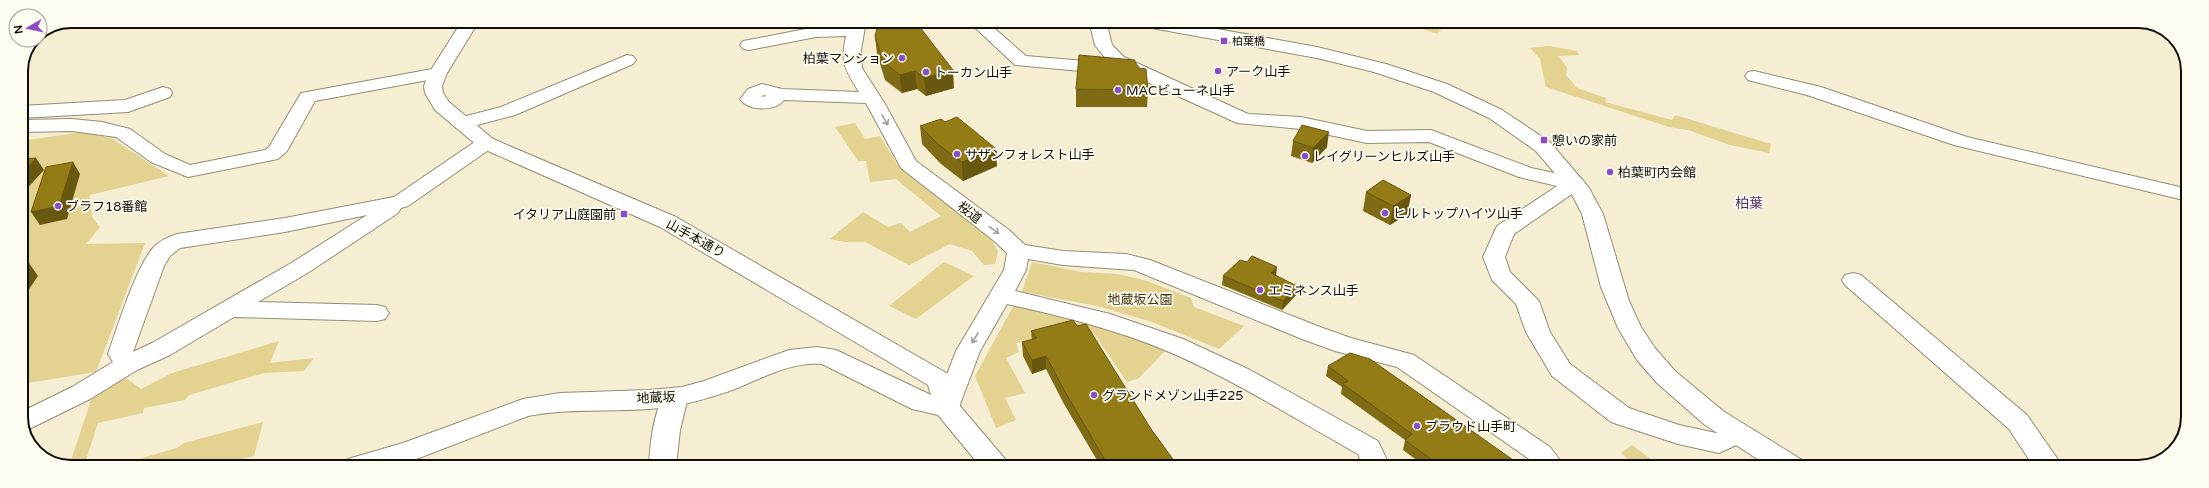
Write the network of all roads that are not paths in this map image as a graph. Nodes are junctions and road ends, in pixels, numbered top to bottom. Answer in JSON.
{"nodes":[{"id":1,"x":467,"y":28,"type":"edge"},
{"id":2,"x":843,"y":28,"type":"edge"},
{"id":3,"x":857,"y":28,"type":"edge"},
{"id":4,"x":984,"y":28,"type":"edge"},
{"id":5,"x":1099,"y":28,"type":"edge"},
{"id":6,"x":1191,"y":28,"type":"edge"},
{"id":7,"x":748,"y":45,"type":"dead end"},
{"id":8,"x":627,"y":60,"type":"dead end"},
{"id":9,"x":1138,"y":71,"type":"junction"},
{"id":10,"x":438,"y":73,"type":"junction"},
{"id":11,"x":1754,"y":76,"type":"dead end"},
{"id":12,"x":163,"y":92,"type":"dead end"},
{"id":13,"x":778,"y":94,"type":"dead end"},
{"id":14,"x":872,"y":98,"type":"junction"},
{"id":15,"x":28,"y":112,"type":"edge"},
{"id":16,"x":462,"y":123,"type":"junction"},
{"id":17,"x":28,"y":126,"type":"edge"},
{"id":18,"x":486,"y":143,"type":"junction"},
{"id":19,"x":1575,"y":183,"type":"junction"},
{"id":20,"x":2181,"y":193,"type":"edge"},
{"id":21,"x":400,"y":202,"type":"junction"},
{"id":22,"x":1018,"y":251,"type":"junction"},
{"id":23,"x":1853,"y":280,"type":"dead end"},
{"id":24,"x":1002,"y":295,"type":"junction"},
{"id":25,"x":227,"y":308,"type":"junction"},
{"id":26,"x":377,"y":313,"type":"dead end"},
{"id":27,"x":128,"y":364,"type":"junction"},
{"id":28,"x":675,"y":397,"type":"junction"},
{"id":29,"x":947,"y":408,"type":"junction"},
{"id":30,"x":28,"y":419,"type":"edge"},
{"id":31,"x":1736,"y":434,"type":"junction"},
{"id":32,"x":379,"y":460,"type":"edge"},
{"id":33,"x":663,"y":460,"type":"edge"},
{"id":34,"x":990,"y":460,"type":"edge"},
{"id":35,"x":1374,"y":460,"type":"edge"},
{"id":36,"x":1546,"y":460,"type":"edge"},
{"id":37,"x":1780,"y":460,"type":"edge"},
{"id":38,"x":2044,"y":460,"type":"edge"}],
"edges":[{"from":1,"to":10,"type":"street","name":"山手本通り"},
{"from":2,"to":7,"type":"street"},
{"from":3,"to":14,"type":"street","name":"桜道"},
{"from":4,"to":9,"type":"street"},
{"from":5,"to":9,"type":"street"},
{"from":6,"to":19,"type":"street"},
{"from":8,"to":16,"type":"street"},
{"from":9,"to":19,"type":"street"},
{"from":10,"to":16,"type":"street","name":"山手本通り"},
{"from":10,"to":17,"type":"street"},
{"from":11,"to":20,"type":"street"},
{"from":12,"to":15,"type":"street"},
{"from":13,"to":14,"type":"street"},
{"from":14,"to":22,"type":"street","name":"桜道","one_way":true},
{"from":16,"to":18,"type":"street","name":"山手本通り"},
{"from":18,"to":21,"type":"street"},
{"from":18,"to":29,"type":"street","name":"山手本通り"},
{"from":19,"to":31,"type":"street"},
{"from":19,"to":31,"type":"street"},
{"from":21,"to":25,"type":"street"},
{"from":21,"to":27,"type":"street"},
{"from":22,"to":24,"type":"street"},
{"from":22,"to":36,"type":"street"},
{"from":23,"to":38,"type":"street"},
{"from":24,"to":29,"type":"street","one_way":true},
{"from":24,"to":35,"type":"street"},
{"from":25,"to":26,"type":"street"},
{"from":25,"to":27,"type":"street"},
{"from":27,"to":30,"type":"street"},
{"from":28,"to":29,"type":"street","name":"地蔵坂"},
{"from":28,"to":32,"type":"street","name":"地蔵坂"},
{"from":28,"to":33,"type":"street"},
{"from":29,"to":34,"type":"street","name":"山手本通り"},
{"from":31,"to":37,"type":"street"}]}
